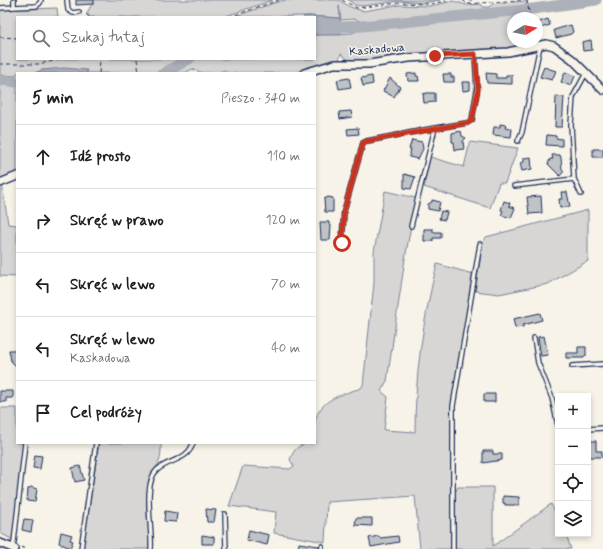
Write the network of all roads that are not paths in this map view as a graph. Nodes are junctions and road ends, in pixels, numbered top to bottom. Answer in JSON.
{"nodes":[{"id":1,"x":14,"y":0,"type":"edge"},
{"id":2,"x":41,"y":0,"type":"edge"},
{"id":3,"x":67,"y":0,"type":"edge"},
{"id":4,"x":0,"y":8,"type":"edge"},
{"id":5,"x":14,"y":8,"type":"junction"},
{"id":6,"x":79,"y":12,"type":"dead end"},
{"id":7,"x":543,"y":44,"type":"edge"},
{"id":8,"x":526,"y":48,"type":"edge"},
{"id":9,"x":539,"y":48,"type":"edge"},
{"id":10,"x":475,"y":54,"type":"junction"},
{"id":11,"x":307,"y":72,"type":"edge"},
{"id":12,"x":586,"y":72,"type":"junction"},
{"id":13,"x":603,"y":90,"type":"edge"},
{"id":14,"x":435,"y":128,"type":"junction"},
{"id":15,"x":518,"y":141,"type":"dead end"},
{"id":16,"x":16,"y":176,"type":"edge"},
{"id":17,"x":574,"y":179,"type":"junction"},
{"id":18,"x":0,"y":183,"type":"edge"},
{"id":19,"x":514,"y":186,"type":"dead end"},
{"id":20,"x":581,"y":194,"type":"dead end"},
{"id":21,"x":411,"y":226,"type":"dead end"},
{"id":22,"x":342,"y":243,"type":"dead end"},
{"id":23,"x":480,"y":244,"type":"dead end"},
{"id":24,"x":534,"y":338,"type":"dead end"},
{"id":25,"x":603,"y":364,"type":"edge"},
{"id":26,"x":572,"y":366,"type":"dead end"},
{"id":27,"x":555,"y":412,"type":"edge"},
{"id":28,"x":603,"y":428,"type":"edge"},
{"id":29,"x":591,"y":429,"type":"edge"},
{"id":30,"x":25,"y":444,"type":"edge"},
{"id":31,"x":96,"y":444,"type":"edge"},
{"id":32,"x":192,"y":444,"type":"edge"},
{"id":33,"x":225,"y":514,"type":"dead end"},
{"id":34,"x":0,"y":543,"type":"edge"},
{"id":35,"x":13,"y":548,"type":"edge"},
{"id":36,"x":81,"y":549,"type":"edge"},
{"id":37,"x":151,"y":549,"type":"edge"},
{"id":38,"x":226,"y":549,"type":"edge"},
{"id":39,"x":453,"y":549,"type":"edge"}],
"edges":[{"from":1,"to":5,"type":"lane"},
{"from":2,"to":5,"type":"lane"},
{"from":3,"to":6,"type":"lane"},
{"from":4,"to":5,"type":"lane"},
{"from":7,"to":12,"type":"street","name":"Kaskadowa"},
{"from":8,"to":10,"type":"street","name":"Kaskadowa"},
{"from":9,"to":15,"type":"lane"},
{"from":10,"to":11,"type":"street","name":"Kaskadowa"},
{"from":10,"to":14,"type":"lane"},
{"from":12,"to":13,"type":"street","name":"Kaskadowa"},
{"from":12,"to":17,"type":"lane"},
{"from":14,"to":21,"type":"lane"},
{"from":14,"to":22,"type":"lane"},
{"from":16,"to":18,"type":"street"},
{"from":17,"to":19,"type":"lane"},
{"from":17,"to":20,"type":"lane"},
{"from":23,"to":39,"type":"lane"},
{"from":24,"to":27,"type":"lane"},
{"from":25,"to":26,"type":"lane"},
{"from":28,"to":29,"type":"lane"},
{"from":30,"to":35,"type":"lane"},
{"from":31,"to":36,"type":"lane"},
{"from":32,"to":37,"type":"lane"},
{"from":33,"to":38,"type":"lane"},
{"from":34,"to":35,"type":"street"}]}
